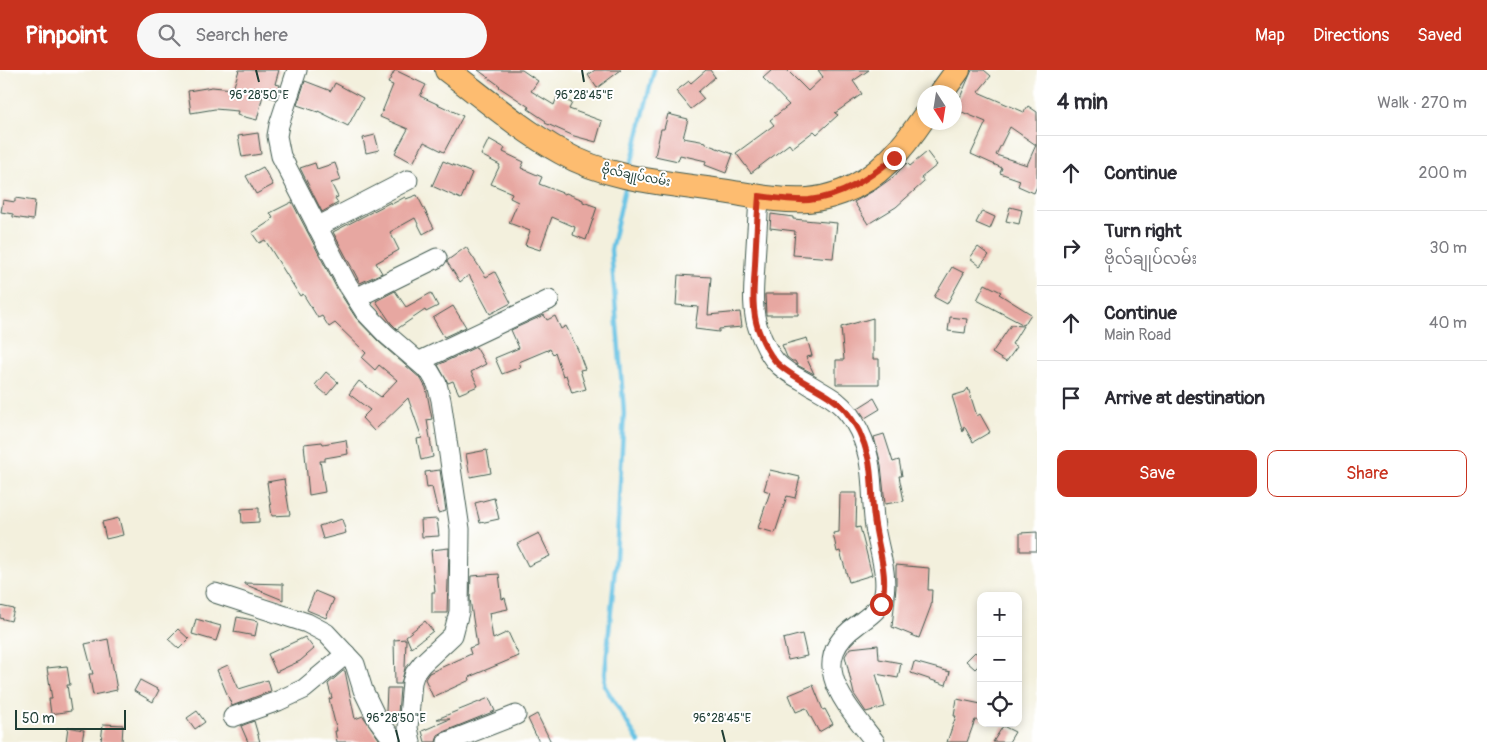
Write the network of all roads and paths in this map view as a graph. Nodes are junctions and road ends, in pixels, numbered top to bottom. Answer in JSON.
{"nodes":[{"id":1,"x":297,"y":70,"type":"edge"},
{"id":2,"x":447,"y":70,"type":"edge"},
{"id":3,"x":958,"y":70,"type":"edge"},
{"id":4,"x":947,"y":85,"type":"edge"},
{"id":5,"x":917,"y":127,"type":"edge"},
{"id":6,"x":408,"y":180,"type":"dead end"},
{"id":7,"x":759,"y":196,"type":"junction"},
{"id":8,"x":317,"y":227,"type":"junction"},
{"id":9,"x":437,"y":258,"type":"dead end"},
{"id":10,"x":356,"y":298,"type":"junction"},
{"id":11,"x":549,"y":300,"type":"dead end"},
{"id":12,"x":420,"y":361,"type":"junction"},
{"id":13,"x":215,"y":592,"type":"dead end"},
{"id":14,"x":346,"y":654,"type":"junction"},
{"id":15,"x":516,"y":715,"type":"dead end"},
{"id":16,"x":232,"y":717,"type":"dead end"},
{"id":17,"x":410,"y":735,"type":"edge"},
{"id":18,"x":385,"y":739,"type":"edge"},
{"id":19,"x":447,"y":742,"type":"edge"},
{"id":20,"x":875,"y":742,"type":"edge"}],
"edges":[{"from":1,"to":8,"type":"street"},
{"from":2,"to":7,"type":"main road","name":"ဗိုလ်‌ချုပ်‌လမ်း"},
{"from":3,"to":4,"type":"main road"},
{"from":5,"to":7,"type":"main road","name":"ဗိုလ်‌ချုပ်‌လမ်း"},
{"from":6,"to":8,"type":"street"},
{"from":7,"to":20,"type":"street"},
{"from":8,"to":10,"type":"street"},
{"from":9,"to":10,"type":"street"},
{"from":10,"to":12,"type":"street"},
{"from":11,"to":12,"type":"street"},
{"from":12,"to":17,"type":"street"},
{"from":13,"to":14,"type":"street"},
{"from":14,"to":16,"type":"street"},
{"from":14,"to":18,"type":"street"},
{"from":15,"to":19,"type":"street"},
{"from":17,"to":18,"type":"street"}]}
